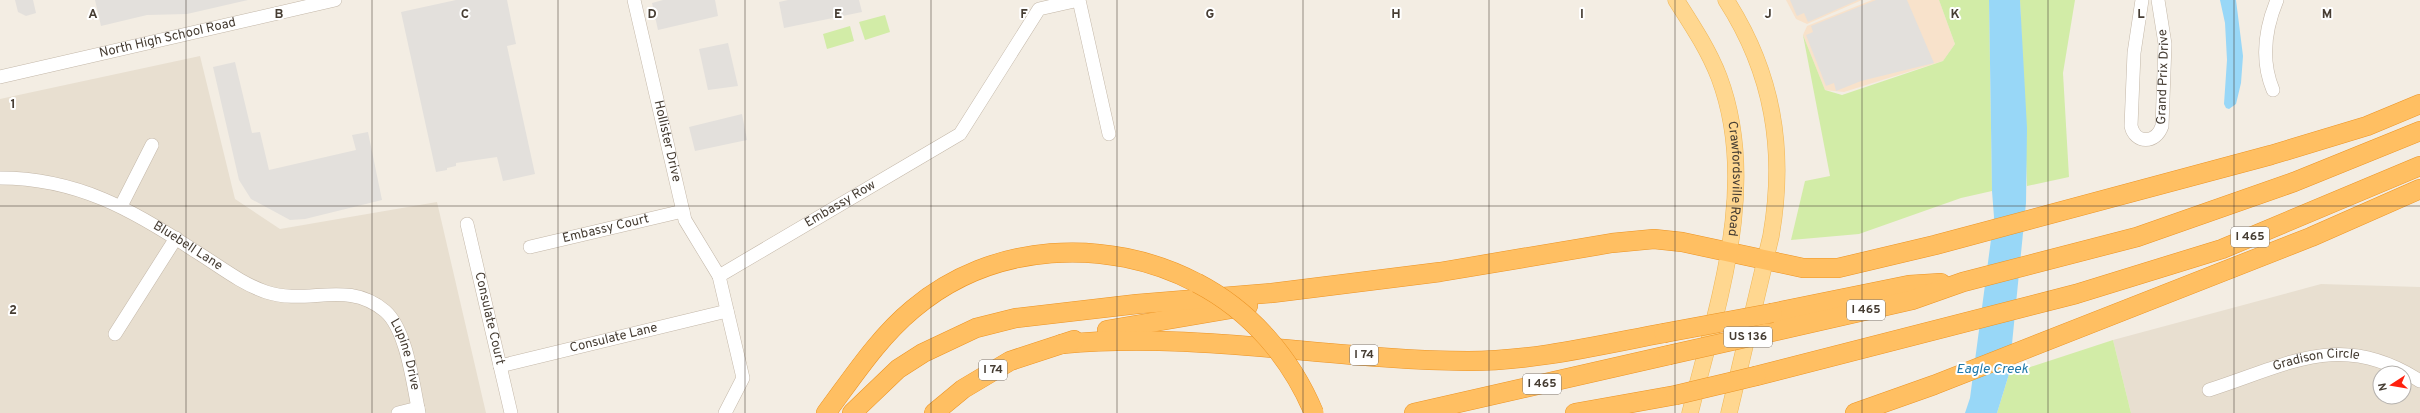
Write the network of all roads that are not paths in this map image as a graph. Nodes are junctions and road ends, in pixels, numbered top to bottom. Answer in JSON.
{"nodes":[{"id":1,"x":334,"y":0,"type":"edge"},
{"id":2,"x":634,"y":0,"type":"edge"},
{"id":3,"x":1676,"y":0,"type":"edge"},
{"id":4,"x":1726,"y":0,"type":"edge"},
{"id":5,"x":2142,"y":0,"type":"edge"},
{"id":6,"x":2158,"y":0,"type":"edge"},
{"id":7,"x":2277,"y":0,"type":"edge"},
{"id":8,"x":1038,"y":4,"type":"edge"},
{"id":9,"x":0,"y":77,"type":"edge"},
{"id":10,"x":2273,"y":90,"type":"dead end"},
{"id":11,"x":2420,"y":104,"type":"edge"},
{"id":12,"x":2420,"y":131,"type":"edge"},
{"id":13,"x":1109,"y":134,"type":"dead end"},
{"id":14,"x":152,"y":144,"type":"dead end"},
{"id":15,"x":2420,"y":166,"type":"edge"},
{"id":16,"x":0,"y":178,"type":"edge"},
{"id":17,"x":2420,"y":189,"type":"edge"},
{"id":18,"x":121,"y":206,"type":"junction"},
{"id":19,"x":683,"y":211,"type":"junction"},
{"id":20,"x":467,"y":224,"type":"dead end"},
{"id":21,"x":176,"y":238,"type":"junction"},
{"id":22,"x":530,"y":247,"type":"dead end"},
{"id":23,"x":1728,"y":253,"type":"junction"},
{"id":24,"x":1766,"y":260,"type":"junction"},
{"id":25,"x":1440,"y":272,"type":"junction"},
{"id":26,"x":719,"y":276,"type":"junction"},
{"id":27,"x":1962,"y":282,"type":"junction"},
{"id":28,"x":376,"y":304,"type":"joint"},
{"id":29,"x":727,"y":310,"type":"junction"},
{"id":30,"x":115,"y":334,"type":"dead end"},
{"id":31,"x":1062,"y":344,"type":"junction"},
{"id":32,"x":500,"y":366,"type":"junction"},
{"id":33,"x":2420,"y":381,"type":"edge"},
{"id":34,"x":2210,"y":390,"type":"dead end"},
{"id":35,"x":1676,"y":395,"type":"junction"},
{"id":36,"x":418,"y":410,"type":"edge"},
{"id":37,"x":398,"y":413,"type":"edge"},
{"id":38,"x":512,"y":413,"type":"edge"},
{"id":39,"x":725,"y":413,"type":"edge"},
{"id":40,"x":826,"y":413,"type":"edge"},
{"id":41,"x":852,"y":413,"type":"edge"},
{"id":42,"x":934,"y":413,"type":"edge"},
{"id":43,"x":1314,"y":413,"type":"edge"},
{"id":44,"x":1414,"y":413,"type":"edge"},
{"id":45,"x":1575,"y":413,"type":"edge"},
{"id":46,"x":1623,"y":413,"type":"edge"},
{"id":47,"x":1690,"y":413,"type":"edge"},
{"id":48,"x":1729,"y":413,"type":"edge"},
{"id":49,"x":1855,"y":413,"type":"edge"}],
"edges":[{"from":1,"to":9,"type":"street","name":"North High School Road"},
{"from":2,"to":19,"type":"street","name":"Hollister Drive"},
{"from":3,"to":23,"type":"main road","name":"Crawfordsville Road"},
{"from":4,"to":24,"type":"main road"},
{"from":5,"to":6,"type":"street","name":"Grand Prix Drive"},
{"from":7,"to":10,"type":"street"},
{"from":8,"to":13,"type":"street","name":"Embassy Row"},
{"from":8,"to":26,"type":"street","name":"Embassy Row"},
{"from":11,"to":24,"type":"highway"},
{"from":12,"to":27,"type":"highway","number":"I 465"},
{"from":14,"to":18,"type":"street"},
{"from":15,"to":35,"type":"highway","number":"I 465","bridge":true},
{"from":16,"to":18,"type":"street","name":"Bluebell Lane"},
{"from":17,"to":49,"type":"highway"},
{"from":18,"to":21,"type":"street","name":"Bluebell Lane"},
{"from":19,"to":22,"type":"street","name":"Embassy Court"},
{"from":19,"to":26,"type":"street","name":"Hollister Drive"},
{"from":20,"to":32,"type":"street","name":"Consulate Court"},
{"from":21,"to":28,"type":"street","name":"Bluebell Lane"},
{"from":21,"to":30,"type":"street"},
{"from":23,"to":24,"type":"highway"},
{"from":23,"to":25,"type":"highway"},
{"from":23,"to":47,"type":"main road","name":"Crawfordsville Road","number":"US 136"},
{"from":24,"to":48,"type":"main road","number":"US 136"},
{"from":25,"to":31,"type":"highway"},
{"from":25,"to":41,"type":"highway"},
{"from":26,"to":29,"type":"street"},
{"from":27,"to":31,"type":"highway","number":"I 74","bridge":true},
{"from":27,"to":44,"type":"highway","number":"I 465","bridge":true},
{"from":28,"to":36,"type":"street","name":"Lupine Drive"},
{"from":29,"to":32,"type":"street","name":"Consulate Lane"},
{"from":29,"to":39,"type":"street"},
{"from":31,"to":42,"type":"highway","number":"I 74"},
{"from":32,"to":38,"type":"street","name":"Consulate Court"},
{"from":33,"to":34,"type":"street","name":"Gradison Circle"},
{"from":35,"to":45,"type":"highway","number":"I 465"},
{"from":35,"to":46,"type":"highway"},
{"from":36,"to":37,"type":"street"},
{"from":40,"to":43,"type":"highway","bridge":true}]}
